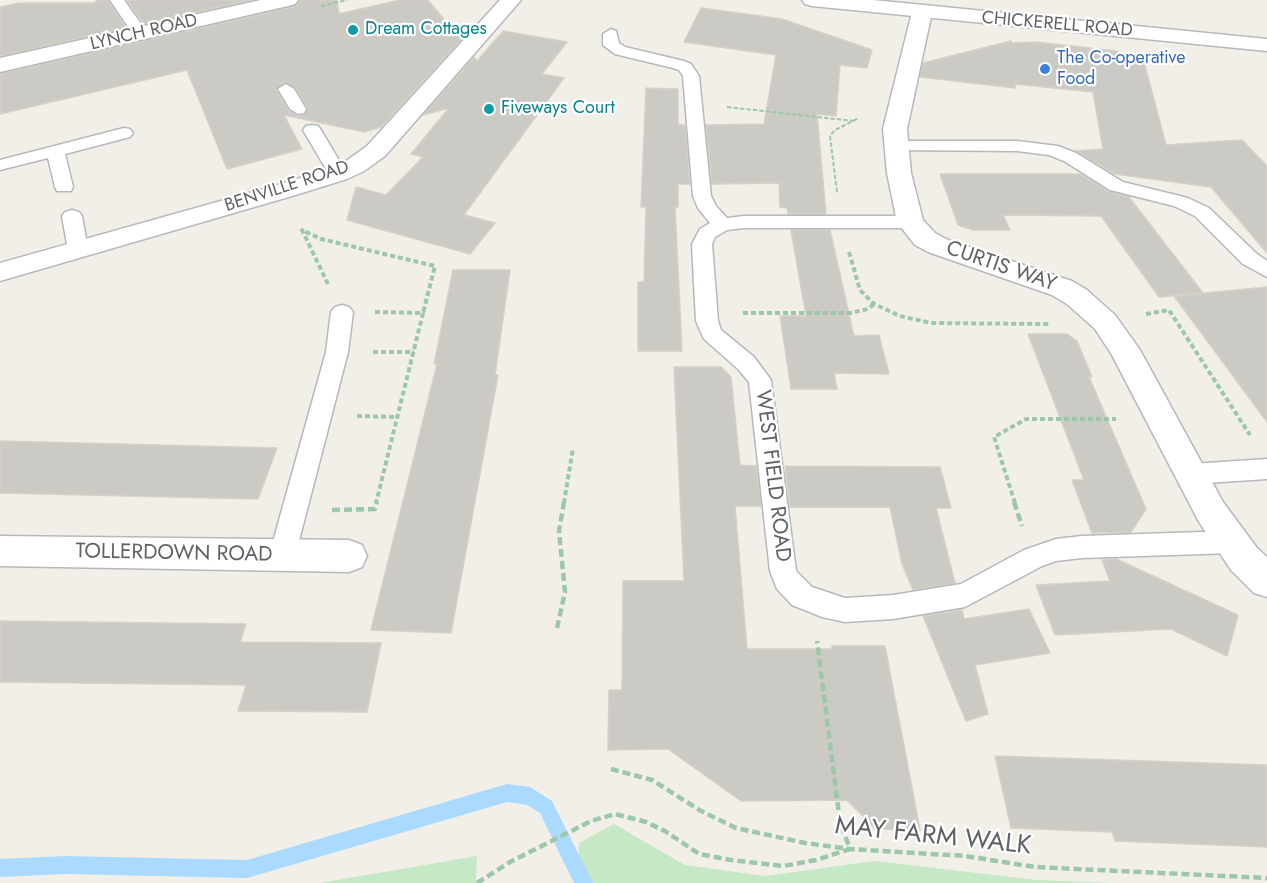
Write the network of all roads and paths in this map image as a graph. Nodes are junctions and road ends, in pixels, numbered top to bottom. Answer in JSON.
{"nodes":[{"id":1,"x":117,"y":0,"type":"edge"},
{"id":2,"x":288,"y":0,"type":"edge"},
{"id":3,"x":511,"y":0,"type":"edge"},
{"id":4,"x":812,"y":0,"type":"edge"},
{"id":5,"x":922,"y":12,"type":"junction"},
{"id":6,"x":140,"y":34,"type":"junction"},
{"id":7,"x":611,"y":34,"type":"dead end"},
{"id":8,"x":1267,"y":45,"type":"edge"},
{"id":9,"x":0,"y":65,"type":"edge"},
{"id":10,"x":286,"y":89,"type":"dead end"},
{"id":11,"x":693,"y":104,"type":"junction"},
{"id":12,"x":298,"y":109,"type":"dead end"},
{"id":13,"x":855,"y":121,"type":"dead end"},
{"id":14,"x":312,"y":130,"type":"dead end"},
{"id":15,"x":124,"y":133,"type":"dead end"},
{"id":16,"x":896,"y":146,"type":"junction"},
{"id":17,"x":55,"y":151,"type":"junction"},
{"id":18,"x":0,"y":165,"type":"edge"},
{"id":19,"x":338,"y":174,"type":"junction"},
{"id":20,"x":64,"y":187,"type":"dead end"},
{"id":21,"x":72,"y":216,"type":"dead end"},
{"id":22,"x":910,"y":222,"type":"junction"},
{"id":23,"x":722,"y":225,"type":"junction"},
{"id":24,"x":78,"y":250,"type":"junction"},
{"id":25,"x":1267,"y":270,"type":"edge"},
{"id":26,"x":0,"y":272,"type":"edge"},
{"id":27,"x":874,"y":304,"type":"dead end"},
{"id":28,"x":342,"y":312,"type":"dead end"},
{"id":29,"x":706,"y":313,"type":"junction"},
{"id":30,"x":1161,"y":419,"type":"junction"},
{"id":31,"x":573,"y":448,"type":"dead end"},
{"id":32,"x":1267,"y":469,"type":"edge"},
{"id":33,"x":1191,"y":474,"type":"junction"},
{"id":34,"x":1232,"y":542,"type":"junction"},
{"id":35,"x":0,"y":551,"type":"edge"},
{"id":36,"x":282,"y":556,"type":"junction"},
{"id":37,"x":349,"y":556,"type":"dead end"},
{"id":38,"x":1033,"y":558,"type":"junction"},
{"id":39,"x":1267,"y":581,"type":"edge"},
{"id":40,"x":812,"y":601,"type":"junction"},
{"id":41,"x":557,"y":628,"type":"dead end"},
{"id":42,"x":611,"y":769,"type":"dead end"},
{"id":43,"x":850,"y":849,"type":"junction"},
{"id":44,"x":1267,"y":878,"type":"edge"},
{"id":45,"x":477,"y":883,"type":"edge"}],
"edges":[{"from":1,"to":6,"type":"lane"},
{"from":2,"to":6,"type":"street","name":"LYNCH ROAD"},
{"from":3,"to":19,"type":"street","name":"BENVILLE ROAD"},
{"from":4,"to":5,"type":"street","name":"CHICKERELL ROAD"},
{"from":5,"to":8,"type":"street","name":"CHICKERELL ROAD"},
{"from":5,"to":16,"type":"street"},
{"from":6,"to":9,"type":"street","name":"LYNCH ROAD"},
{"from":7,"to":11,"type":"lane"},
{"from":10,"to":12,"type":"lane"},
{"from":11,"to":13,"type":"path"},
{"from":11,"to":23,"type":"lane"},
{"from":14,"to":19,"type":"lane"},
{"from":15,"to":17,"type":"lane"},
{"from":16,"to":22,"type":"street"},
{"from":16,"to":25,"type":"lane"},
{"from":17,"to":18,"type":"lane"},
{"from":17,"to":20,"type":"lane"},
{"from":19,"to":24,"type":"street","name":"BENVILLE ROAD"},
{"from":21,"to":24,"type":"lane"},
{"from":22,"to":23,"type":"lane"},
{"from":22,"to":30,"type":"street","name":"CURTIS WAY"},
{"from":23,"to":29,"type":"lane","name":"WEST FIELD ROAD"},
{"from":24,"to":26,"type":"street","name":"BENVILLE ROAD"},
{"from":27,"to":29,"type":"path"},
{"from":28,"to":36,"type":"lane"},
{"from":29,"to":40,"type":"lane","name":"WEST FIELD ROAD"},
{"from":30,"to":33,"type":"street","name":"CURTIS WAY"},
{"from":30,"to":38,"type":"path"},
{"from":31,"to":41,"type":"path"},
{"from":32,"to":33,"type":"lane"},
{"from":33,"to":34,"type":"street","name":"CURTIS WAY"},
{"from":34,"to":38,"type":"lane","name":"WEST FIELD ROAD"},
{"from":34,"to":39,"type":"street","name":"CURTIS WAY"},
{"from":35,"to":36,"type":"street","name":"TOLLERDOWN ROAD"},
{"from":36,"to":37,"type":"street","name":"TOLLERDOWN ROAD"},
{"from":38,"to":40,"type":"lane","name":"WEST FIELD ROAD"},
{"from":40,"to":43,"type":"path"},
{"from":42,"to":43,"type":"path","name":"MAY FARM WALK"},
{"from":43,"to":44,"type":"path","name":"MAY FARM WALK"},
{"from":43,"to":45,"type":"path"}]}
